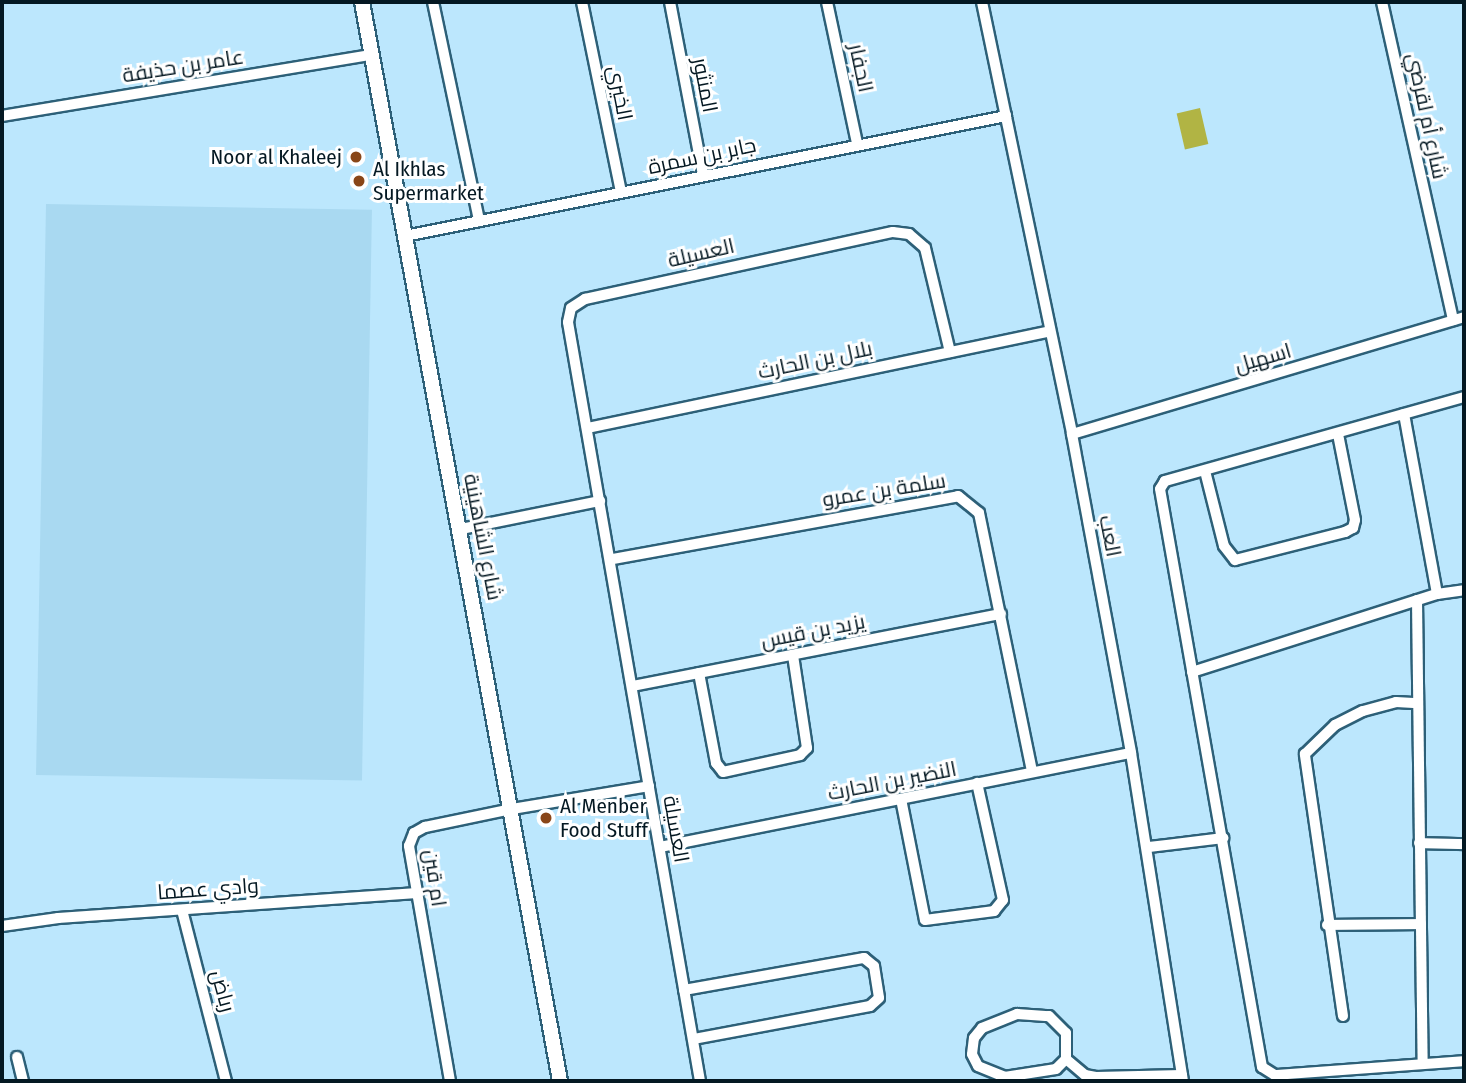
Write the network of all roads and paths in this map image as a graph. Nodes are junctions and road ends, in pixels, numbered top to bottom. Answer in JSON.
{"nodes":[{"id":1,"x":362,"y":2,"type":"edge"},
{"id":2,"x":433,"y":2,"type":"edge"},
{"id":3,"x":582,"y":2,"type":"edge"},
{"id":4,"x":670,"y":2,"type":"edge"},
{"id":5,"x":827,"y":2,"type":"edge"},
{"id":6,"x":982,"y":2,"type":"edge"},
{"id":7,"x":1382,"y":2,"type":"edge"},
{"id":8,"x":372,"y":55,"type":"junction"},
{"id":9,"x":2,"y":116,"type":"edge"},
{"id":10,"x":1006,"y":116,"type":"junction"},
{"id":11,"x":857,"y":143,"type":"junction"},
{"id":12,"x":703,"y":175,"type":"junction"},
{"id":13,"x":621,"y":192,"type":"junction"},
{"id":14,"x":479,"y":221,"type":"junction"},
{"id":15,"x":405,"y":236,"type":"junction"},
{"id":16,"x":1464,"y":317,"type":"edge"},
{"id":17,"x":1453,"y":320,"type":"junction"},
{"id":18,"x":1050,"y":331,"type":"junction"},
{"id":19,"x":950,"y":352,"type":"junction"},
{"id":20,"x":1464,"y":397,"type":"edge"},
{"id":21,"x":1404,"y":414,"type":"junction"},
{"id":22,"x":587,"y":428,"type":"junction"},
{"id":23,"x":1072,"y":434,"type":"junction"},
{"id":24,"x":1338,"y":434,"type":"junction"},
{"id":25,"x":1205,"y":471,"type":"junction"},
{"id":26,"x":600,"y":501,"type":"junction"},
{"id":27,"x":461,"y":529,"type":"junction"},
{"id":28,"x":613,"y":559,"type":"junction"},
{"id":29,"x":1464,"y":590,"type":"edge"},
{"id":30,"x":1437,"y":594,"type":"junction"},
{"id":31,"x":1418,"y":600,"type":"junction"},
{"id":32,"x":1001,"y":614,"type":"junction"},
{"id":33,"x":793,"y":655,"type":"junction"},
{"id":34,"x":1192,"y":672,"type":"junction"},
{"id":35,"x":699,"y":673,"type":"junction"},
{"id":36,"x":633,"y":686,"type":"junction"},
{"id":37,"x":1418,"y":703,"type":"junction"},
{"id":38,"x":1132,"y":753,"type":"junction"},
{"id":39,"x":1032,"y":772,"type":"junction"},
{"id":40,"x":977,"y":783,"type":"junction"},
{"id":41,"x":649,"y":786,"type":"junction"},
{"id":42,"x":901,"y":799,"type":"junction"},
{"id":43,"x":512,"y":809,"type":"junction"},
{"id":44,"x":1223,"y":838,"type":"junction"},
{"id":45,"x":1419,"y":843,"type":"junction"},
{"id":46,"x":1464,"y":844,"type":"edge"},
{"id":47,"x":660,"y":848,"type":"junction"},
{"id":48,"x":1149,"y":848,"type":"junction"},
{"id":49,"x":416,"y":893,"type":"junction"},
{"id":50,"x":182,"y":910,"type":"junction"},
{"id":51,"x":1420,"y":924,"type":"junction"},
{"id":52,"x":1327,"y":925,"type":"junction"},
{"id":53,"x":2,"y":926,"type":"edge"},
{"id":54,"x":684,"y":990,"type":"junction"},
{"id":55,"x":1343,"y":1016,"type":"dead end"},
{"id":56,"x":693,"y":1039,"type":"junction"},
{"id":57,"x":17,"y":1057,"type":"dead end"},
{"id":58,"x":1066,"y":1059,"type":"junction"},
{"id":59,"x":1464,"y":1061,"type":"edge"},
{"id":60,"x":1423,"y":1063,"type":"junction"},
{"id":61,"x":1182,"y":1078,"type":"edge"},
{"id":62,"x":23,"y":1081,"type":"edge"},
{"id":63,"x":226,"y":1081,"type":"edge"},
{"id":64,"x":450,"y":1081,"type":"edge"},
{"id":65,"x":560,"y":1081,"type":"edge"},
{"id":66,"x":700,"y":1081,"type":"edge"}],
"edges":[{"from":1,"to":8,"type":"street","name":"شارع الشاهينية"},
{"from":2,"to":14,"type":"street"},
{"from":3,"to":13,"type":"street","name":"الخيري"},
{"from":4,"to":12,"type":"street","name":"المنثور"},
{"from":5,"to":11,"type":"street","name":"الجفار"},
{"from":6,"to":10,"type":"street","name":"العب"},
{"from":7,"to":17,"type":"street","name":"شارع أم لقرضي"},
{"from":8,"to":9,"type":"street","name":"عامر بن حذيفة"},
{"from":8,"to":15,"type":"street","name":"شارع الشاهينية"},
{"from":10,"to":11,"type":"street","name":"جابر بن سمرة"},
{"from":10,"to":18,"type":"street","name":"العب"},
{"from":11,"to":12,"type":"street","name":"جابر بن سمرة"},
{"from":12,"to":13,"type":"street","name":"جابر بن سمرة"},
{"from":13,"to":14,"type":"street","name":"جابر بن سمرة"},
{"from":14,"to":15,"type":"street","name":"جابر بن سمرة"},
{"from":15,"to":27,"type":"street","name":"شارع الشاهينية"},
{"from":16,"to":17,"type":"street","name":"اسهيل"},
{"from":17,"to":23,"type":"street","name":"اسهيل"},
{"from":18,"to":19,"type":"street","name":"بلال بن الحارث"},
{"from":18,"to":23,"type":"street","name":"العب"},
{"from":19,"to":22,"type":"street","name":"بلال بن الحارث"},
{"from":19,"to":22,"type":"street","name":"العسيلة"},
{"from":20,"to":21,"type":"street"},
{"from":21,"to":24,"type":"street"},
{"from":21,"to":30,"type":"street"},
{"from":22,"to":26,"type":"street","name":"العسيلة"},
{"from":23,"to":38,"type":"street","name":"العب"},
{"from":24,"to":25,"type":"street"},
{"from":24,"to":25,"type":"street"},
{"from":25,"to":34,"type":"street"},
{"from":26,"to":27,"type":"street"},
{"from":26,"to":28,"type":"street","name":"العسيلة"},
{"from":27,"to":43,"type":"street","name":"شارع الشاهينية"},
{"from":28,"to":32,"type":"street","name":"سلمة بن عمرو"},
{"from":28,"to":36,"type":"street","name":"العسيلة"},
{"from":29,"to":30,"type":"street"},
{"from":30,"to":31,"type":"street"},
{"from":31,"to":34,"type":"street"},
{"from":31,"to":37,"type":"street"},
{"from":32,"to":33,"type":"street","name":"يزيد بن قيس"},
{"from":32,"to":39,"type":"street","name":"سلمة بن عمرو"},
{"from":33,"to":35,"type":"street","name":"يزيد بن قيس"},
{"from":33,"to":35,"type":"street"},
{"from":34,"to":44,"type":"street"},
{"from":35,"to":36,"type":"street","name":"يزيد بن قيس"},
{"from":36,"to":41,"type":"street","name":"العسيلة"},
{"from":37,"to":45,"type":"street"},
{"from":37,"to":52,"type":"street"},
{"from":38,"to":39,"type":"street","name":"النضير بن الحارث"},
{"from":38,"to":48,"type":"street","name":"العب"},
{"from":39,"to":40,"type":"street","name":"النضير بن الحارث"},
{"from":40,"to":42,"type":"street","name":"النضير بن الحارث"},
{"from":40,"to":42,"type":"street"},
{"from":41,"to":43,"type":"street","name":"ام قين"},
{"from":41,"to":47,"type":"street","name":"العسيلة"},
{"from":42,"to":47,"type":"street","name":"النضير بن الحارث"},
{"from":43,"to":49,"type":"street","name":"ام قين"},
{"from":43,"to":65,"type":"street","name":"شارع الشاهينية"},
{"from":44,"to":48,"type":"street"},
{"from":44,"to":60,"type":"street"},
{"from":45,"to":46,"type":"street"},
{"from":45,"to":51,"type":"street"},
{"from":47,"to":54,"type":"street","name":"العسيلة"},
{"from":48,"to":61,"type":"street","name":"العب"},
{"from":49,"to":50,"type":"street","name":"وادي عصما"},
{"from":49,"to":64,"type":"street","name":"ام قين"},
{"from":50,"to":53,"type":"street","name":"وادي عصما"},
{"from":50,"to":63,"type":"street","name":"رباض"},
{"from":51,"to":52,"type":"street"},
{"from":51,"to":60,"type":"street"},
{"from":52,"to":55,"type":"street"},
{"from":54,"to":56,"type":"street","name":"العسيلة"},
{"from":54,"to":56,"type":"street"},
{"from":56,"to":66,"type":"street","name":"العسيلة"},
{"from":57,"to":62,"type":"street"},
{"from":58,"to":58,"type":"street"},
{"from":58,"to":61,"type":"street"},
{"from":59,"to":60,"type":"street"}]}
